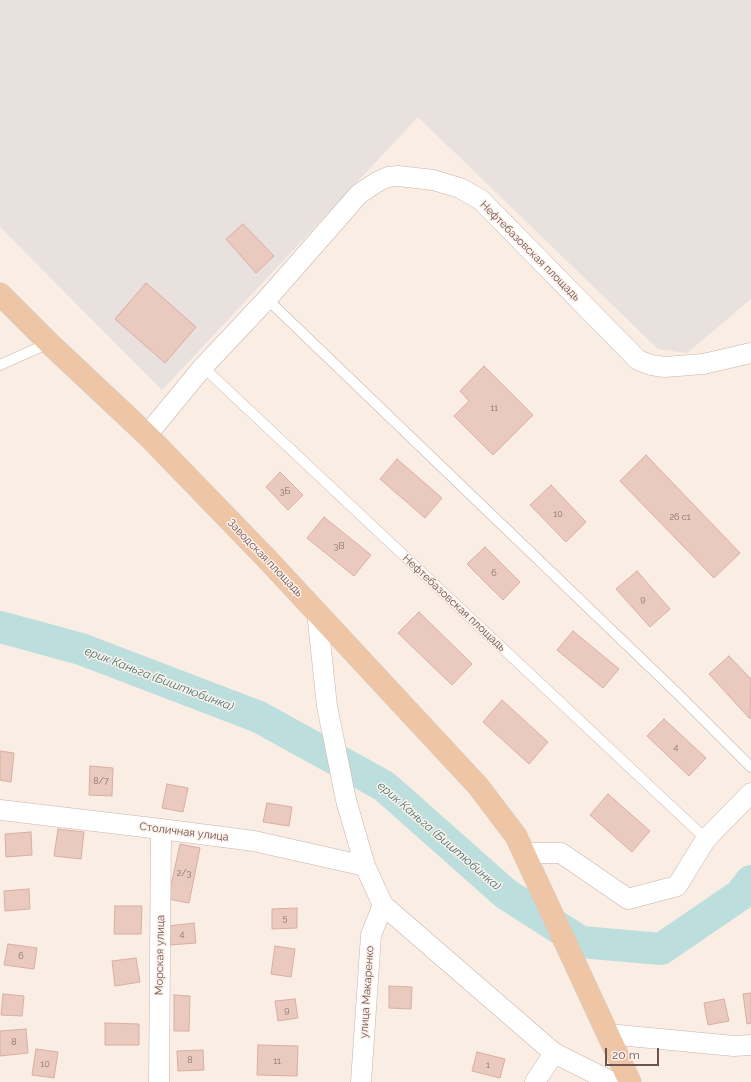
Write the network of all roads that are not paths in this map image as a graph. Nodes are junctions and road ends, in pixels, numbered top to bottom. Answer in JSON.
{"nodes":[{"id":1,"x":0,"y":294,"type":"edge"},
{"id":2,"x":267,"y":299,"type":"junction"},
{"id":3,"x":50,"y":343,"type":"junction"},
{"id":4,"x":751,"y":352,"type":"edge"},
{"id":5,"x":0,"y":365,"type":"edge"},
{"id":6,"x":203,"y":367,"type":"junction"},
{"id":7,"x":147,"y":435,"type":"junction"},
{"id":8,"x":317,"y":612,"type":"junction"},
{"id":9,"x":751,"y":767,"type":"edge"},
{"id":10,"x":751,"y":793,"type":"edge"},
{"id":11,"x":0,"y":810,"type":"edge"},
{"id":12,"x":161,"y":829,"type":"junction"},
{"id":13,"x":706,"y":839,"type":"junction"},
{"id":14,"x":520,"y":845,"type":"junction"},
{"id":15,"x":365,"y":866,"type":"junction"},
{"id":16,"x":383,"y":905,"type":"junction"},
{"id":17,"x":604,"y":1027,"type":"junction"},
{"id":18,"x":751,"y":1045,"type":"edge"},
{"id":19,"x":554,"y":1053,"type":"junction"},
{"id":20,"x":159,"y":1082,"type":"edge"},
{"id":21,"x":361,"y":1082,"type":"edge"},
{"id":22,"x":534,"y":1082,"type":"edge"},
{"id":23,"x":612,"y":1082,"type":"edge"},
{"id":24,"x":630,"y":1082,"type":"edge"}],
"edges":[{"from":1,"to":3,"type":"main road","name":"Заводская площадь"},
{"from":2,"to":4,"type":"street","name":"Нефтебазовская площадь"},
{"from":2,"to":6,"type":"street","name":"Нефтебазовская площадь"},
{"from":2,"to":9,"type":"lane"},
{"from":3,"to":5,"type":"lane"},
{"from":3,"to":7,"type":"main road","name":"Заводская площадь"},
{"from":6,"to":7,"type":"street","name":"Нефтебазовская площадь"},
{"from":6,"to":13,"type":"lane","name":"Нефтебазовская площадь"},
{"from":7,"to":8,"type":"main road","name":"Заводская площадь"},
{"from":8,"to":14,"type":"main road","name":"Заводская площадь"},
{"from":8,"to":15,"type":"street"},
{"from":10,"to":13,"type":"street"},
{"from":11,"to":12,"type":"street","name":"Столичная улица"},
{"from":12,"to":15,"type":"street","name":"Столичная улица"},
{"from":12,"to":20,"type":"street","name":"Морская улица"},
{"from":13,"to":14,"type":"street"},
{"from":14,"to":17,"type":"main road","name":"Заводская площадь"},
{"from":15,"to":16,"type":"street"},
{"from":16,"to":19,"type":"street"},
{"from":16,"to":21,"type":"street","name":"улица Макаренко"},
{"from":17,"to":18,"type":"street"},
{"from":17,"to":24,"type":"main road","name":"Заводская площадь"},
{"from":19,"to":22,"type":"street"},
{"from":19,"to":23,"type":"street"}]}
